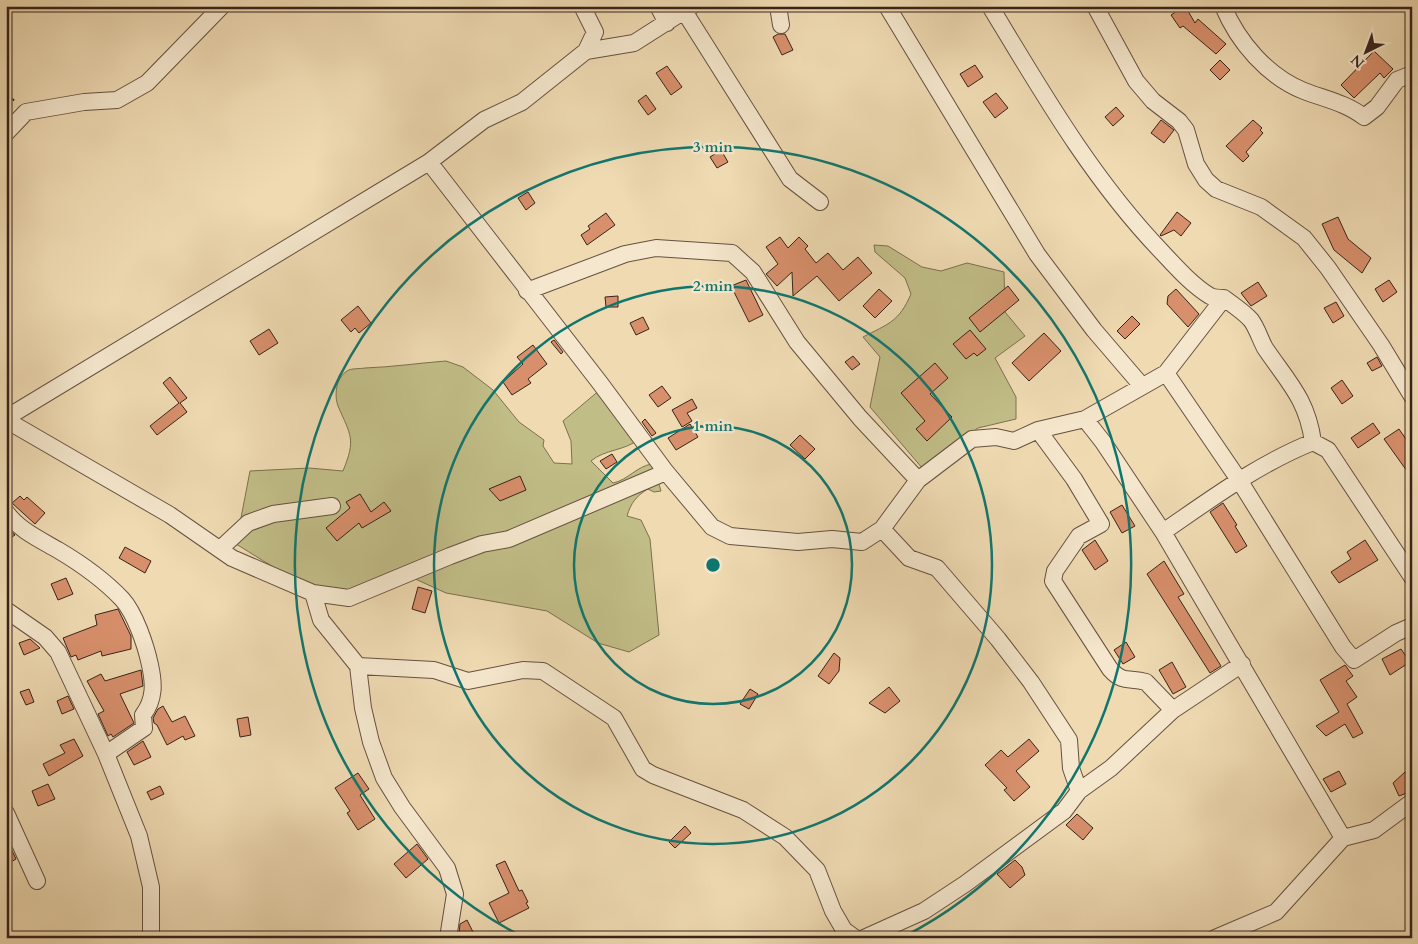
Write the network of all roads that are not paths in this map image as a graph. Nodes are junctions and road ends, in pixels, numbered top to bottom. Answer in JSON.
{"nodes":[{"id":1,"x":222,"y":6,"type":"edge"},
{"id":2,"x":582,"y":6,"type":"edge"},
{"id":3,"x":658,"y":6,"type":"edge"},
{"id":4,"x":778,"y":6,"type":"edge"},
{"id":5,"x":887,"y":6,"type":"edge"},
{"id":6,"x":990,"y":6,"type":"edge"},
{"id":7,"x":1096,"y":6,"type":"edge"},
{"id":8,"x":1223,"y":6,"type":"edge"},
{"id":9,"x":688,"y":9,"type":"edge"},
{"id":10,"x":667,"y":23,"type":"junction"},
{"id":11,"x":781,"y":25,"type":"dead end"},
{"id":12,"x":586,"y":51,"type":"junction"},
{"id":13,"x":1412,"y":74,"type":"edge"},
{"id":14,"x":6,"y":133,"type":"edge"},
{"id":15,"x":429,"y":162,"type":"junction"},
{"id":16,"x":820,"y":202,"type":"dead end"},
{"id":17,"x":527,"y":291,"type":"junction"},
{"id":18,"x":1224,"y":298,"type":"junction"},
{"id":19,"x":1166,"y":373,"type":"junction"},
{"id":20,"x":1142,"y":386,"type":"junction"},
{"id":21,"x":1412,"y":396,"type":"edge"},
{"id":22,"x":6,"y":419,"type":"edge"},
{"id":23,"x":1085,"y":419,"type":"junction"},
{"id":24,"x":1038,"y":430,"type":"junction"},
{"id":25,"x":1313,"y":442,"type":"junction"},
{"id":26,"x":666,"y":472,"type":"junction"},
{"id":27,"x":918,"y":480,"type":"junction"},
{"id":28,"x":1239,"y":480,"type":"junction"},
{"id":29,"x":332,"y":506,"type":"dead end"},
{"id":30,"x":6,"y":512,"type":"edge"},
{"id":31,"x":882,"y":529,"type":"junction"},
{"id":32,"x":1162,"y":532,"type":"junction"},
{"id":33,"x":220,"y":549,"type":"junction"},
{"id":34,"x":1412,"y":577,"type":"edge"},
{"id":35,"x":313,"y":593,"type":"junction"},
{"id":36,"x":6,"y":610,"type":"edge"},
{"id":37,"x":1412,"y":626,"type":"edge"},
{"id":38,"x":1242,"y":664,"type":"junction"},
{"id":39,"x":358,"y":666,"type":"junction"},
{"id":40,"x":1173,"y":710,"type":"junction"},
{"id":41,"x":106,"y":754,"type":"junction"},
{"id":42,"x":1079,"y":791,"type":"junction"},
{"id":43,"x":1412,"y":802,"type":"edge"},
{"id":44,"x":6,"y":813,"type":"edge"},
{"id":45,"x":1344,"y":838,"type":"junction"},
{"id":46,"x":37,"y":881,"type":"dead end"},
{"id":47,"x":151,"y":938,"type":"edge"},
{"id":48,"x":448,"y":938,"type":"edge"},
{"id":49,"x":855,"y":938,"type":"edge"},
{"id":50,"x":864,"y":938,"type":"edge"},
{"id":51,"x":1214,"y":938,"type":"edge"}],
"edges":[{"from":1,"to":14,"type":"street"},
{"from":2,"to":12,"type":"street"},
{"from":3,"to":10,"type":"street"},
{"from":4,"to":11,"type":"street"},
{"from":5,"to":20,"type":"street"},
{"from":6,"to":18,"type":"street"},
{"from":7,"to":21,"type":"street"},
{"from":8,"to":13,"type":"street"},
{"from":9,"to":10,"type":"street"},
{"from":9,"to":16,"type":"street"},
{"from":10,"to":12,"type":"street"},
{"from":12,"to":15,"type":"street"},
{"from":15,"to":17,"type":"street"},
{"from":15,"to":22,"type":"street"},
{"from":17,"to":26,"type":"street"},
{"from":17,"to":27,"type":"street"},
{"from":18,"to":19,"type":"street"},
{"from":18,"to":25,"type":"street"},
{"from":19,"to":20,"type":"street"},
{"from":19,"to":28,"type":"street"},
{"from":20,"to":23,"type":"street"},
{"from":22,"to":33,"type":"street"},
{"from":23,"to":24,"type":"street"},
{"from":23,"to":32,"type":"street"},
{"from":24,"to":27,"type":"street"},
{"from":24,"to":40,"type":"street"},
{"from":25,"to":28,"type":"street"},
{"from":25,"to":34,"type":"street"},
{"from":26,"to":31,"type":"street"},
{"from":26,"to":35,"type":"street"},
{"from":27,"to":31,"type":"street"},
{"from":28,"to":32,"type":"street"},
{"from":28,"to":37,"type":"street"},
{"from":29,"to":33,"type":"street"},
{"from":30,"to":41,"type":"street"},
{"from":31,"to":42,"type":"street"},
{"from":32,"to":38,"type":"street"},
{"from":33,"to":35,"type":"street"},
{"from":35,"to":39,"type":"street"},
{"from":36,"to":41,"type":"street"},
{"from":38,"to":40,"type":"street"},
{"from":38,"to":45,"type":"street"},
{"from":39,"to":48,"type":"street"},
{"from":39,"to":49,"type":"street"},
{"from":40,"to":42,"type":"street"},
{"from":41,"to":47,"type":"street"},
{"from":42,"to":50,"type":"street"},
{"from":43,"to":45,"type":"street"},
{"from":44,"to":46,"type":"street"},
{"from":45,"to":51,"type":"street"}]}
